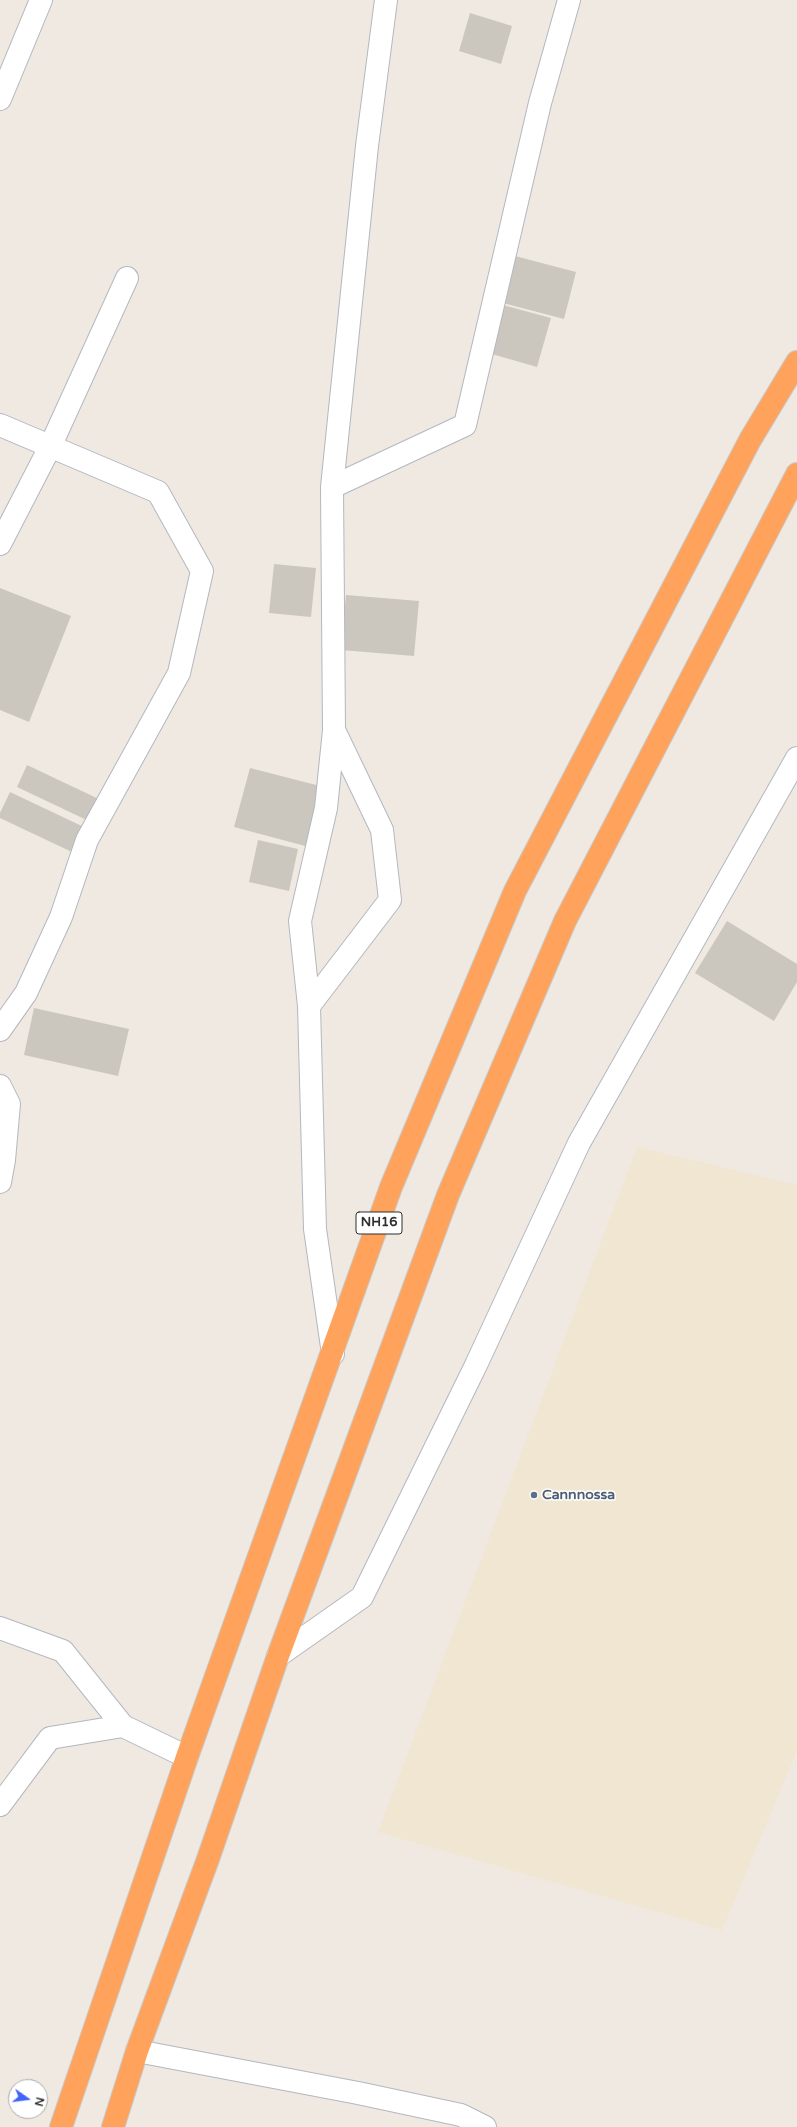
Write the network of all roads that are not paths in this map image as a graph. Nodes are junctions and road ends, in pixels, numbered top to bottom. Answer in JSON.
{"nodes":[{"id":1,"x":41,"y":0,"type":"edge"},
{"id":2,"x":386,"y":0,"type":"edge"},
{"id":3,"x":568,"y":0,"type":"edge"},
{"id":4,"x":0,"y":99,"type":"edge"},
{"id":5,"x":127,"y":278,"type":"dead end"},
{"id":6,"x":797,"y":362,"type":"edge"},
{"id":7,"x":0,"y":425,"type":"edge"},
{"id":8,"x":50,"y":447,"type":"junction"},
{"id":9,"x":797,"y":474,"type":"edge"},
{"id":10,"x":332,"y":488,"type":"junction"},
{"id":11,"x":0,"y":544,"type":"edge"},
{"id":12,"x":334,"y":730,"type":"junction"},
{"id":13,"x":797,"y":758,"type":"edge"},
{"id":14,"x":309,"y":1006,"type":"junction"},
{"id":15,"x":0,"y":1030,"type":"edge"},
{"id":16,"x":0,"y":1086,"type":"edge"},
{"id":17,"x":2,"y":1160,"type":"edge"},
{"id":18,"x":0,"y":1182,"type":"edge"},
{"id":19,"x":333,"y":1354,"type":"junction"},
{"id":20,"x":0,"y":1628,"type":"edge"},
{"id":21,"x":278,"y":1656,"type":"junction"},
{"id":22,"x":123,"y":1726,"type":"junction"},
{"id":23,"x":187,"y":1757,"type":"junction"},
{"id":24,"x":0,"y":1805,"type":"edge"},
{"id":25,"x":137,"y":2051,"type":"junction"},
{"id":26,"x":460,"y":2121,"type":"edge"},
{"id":27,"x":61,"y":2127,"type":"edge"},
{"id":28,"x":113,"y":2127,"type":"edge"},
{"id":29,"x":485,"y":2127,"type":"edge"}],
"edges":[{"from":1,"to":4,"type":"street"},
{"from":2,"to":10,"type":"street"},
{"from":3,"to":10,"type":"street"},
{"from":5,"to":8,"type":"street"},
{"from":6,"to":19,"type":"highway","number":"NH16"},
{"from":7,"to":8,"type":"street"},
{"from":8,"to":11,"type":"street"},
{"from":8,"to":15,"type":"street"},
{"from":9,"to":21,"type":"highway"},
{"from":10,"to":12,"type":"street"},
{"from":12,"to":14,"type":"street"},
{"from":12,"to":14,"type":"street"},
{"from":13,"to":21,"type":"street"},
{"from":14,"to":19,"type":"street"},
{"from":16,"to":17,"type":"street"},
{"from":17,"to":18,"type":"street"},
{"from":19,"to":23,"type":"highway","number":"NH16"},
{"from":20,"to":22,"type":"street"},
{"from":21,"to":25,"type":"highway"},
{"from":22,"to":23,"type":"street"},
{"from":22,"to":24,"type":"street"},
{"from":23,"to":27,"type":"highway","number":"NH16"},
{"from":25,"to":26,"type":"street"},
{"from":25,"to":28,"type":"highway"},
{"from":26,"to":29,"type":"street"}]}
